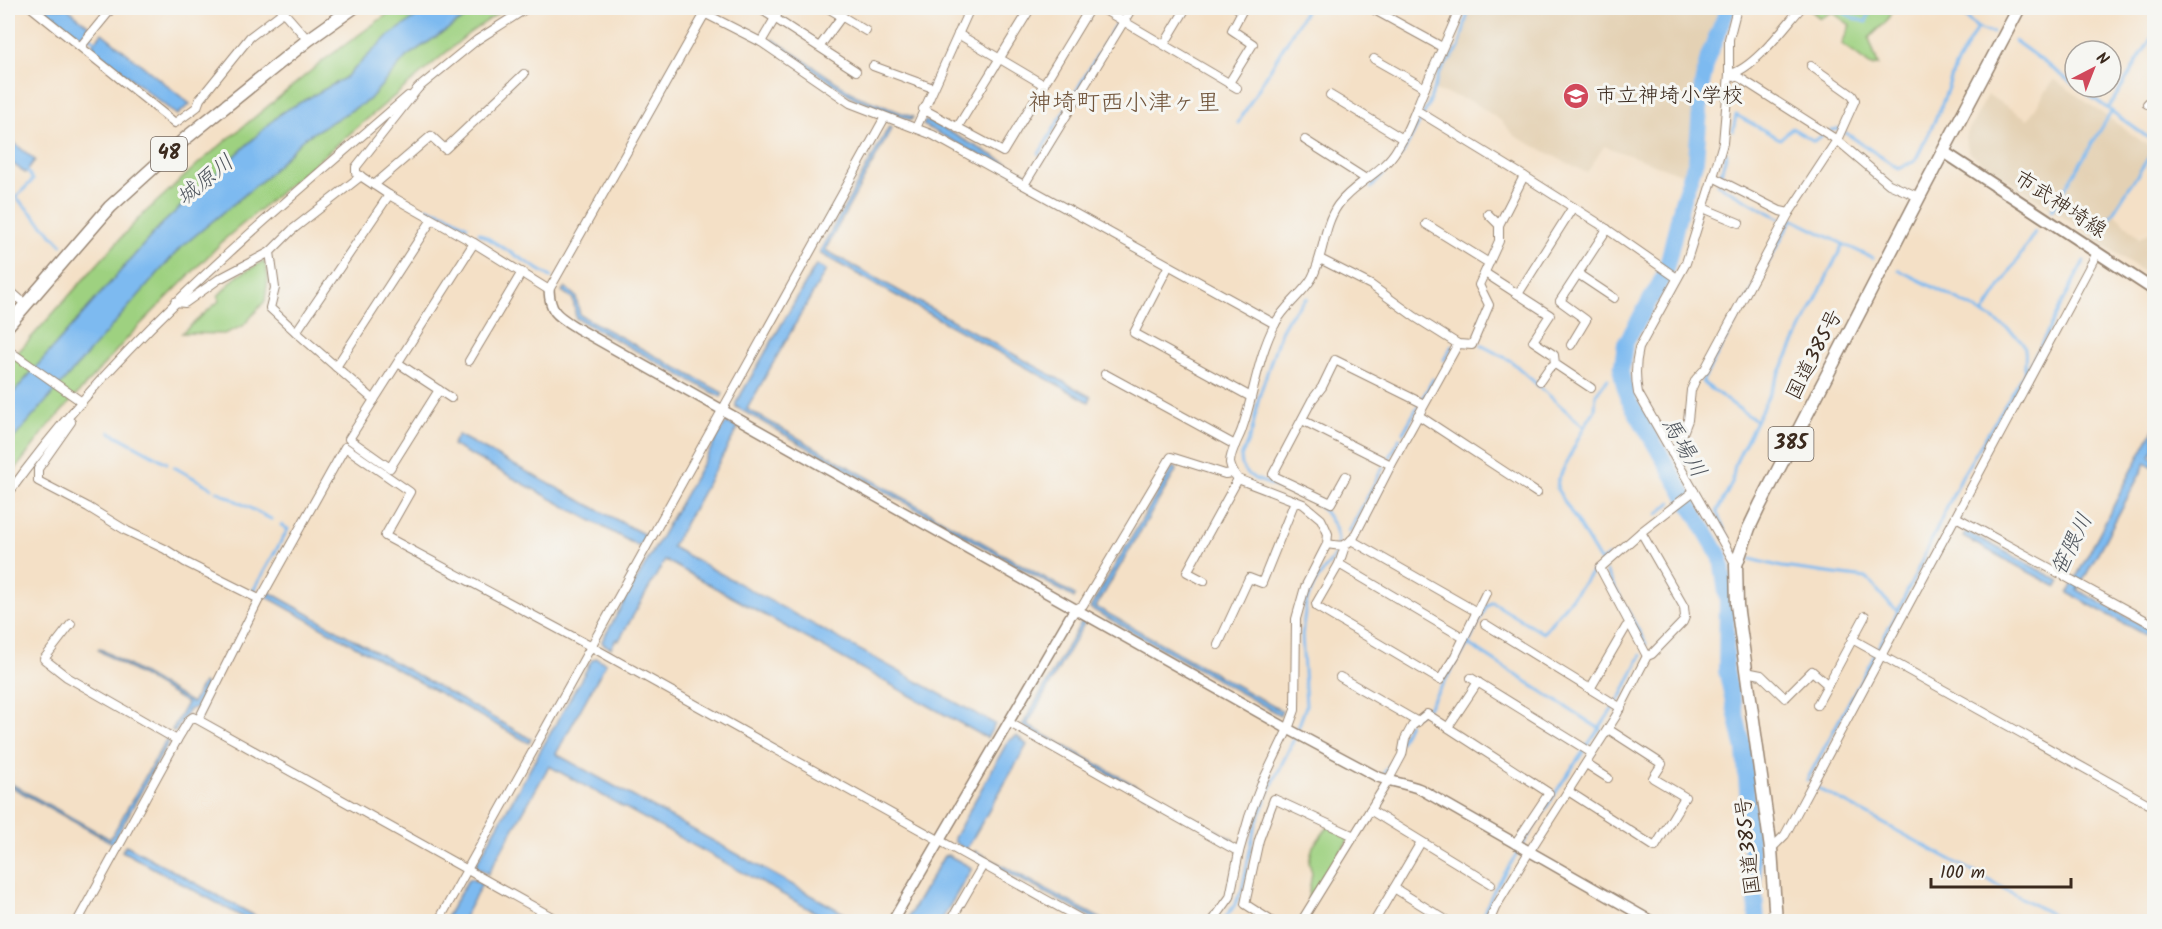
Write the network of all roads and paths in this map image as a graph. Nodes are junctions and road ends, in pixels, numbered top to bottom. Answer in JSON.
{"nodes":[{"id":1,"x":32,"y":8,"type":"edge"},
{"id":2,"x":112,"y":8,"type":"edge"},
{"id":3,"x":353,"y":8,"type":"edge"},
{"id":4,"x":527,"y":8,"type":"edge"},
{"id":5,"x":759,"y":8,"type":"edge"},
{"id":6,"x":781,"y":8,"type":"edge"},
{"id":7,"x":828,"y":8,"type":"edge"},
{"id":8,"x":970,"y":8,"type":"edge"},
{"id":9,"x":1090,"y":8,"type":"edge"},
{"id":10,"x":1101,"y":8,"type":"edge"},
{"id":11,"x":1132,"y":8,"type":"edge"},
{"id":12,"x":1186,"y":8,"type":"edge"},
{"id":13,"x":1237,"y":8,"type":"edge"},
{"id":14,"x":1371,"y":8,"type":"edge"},
{"id":15,"x":1460,"y":8,"type":"edge"},
{"id":16,"x":1737,"y":8,"type":"edge"},
{"id":17,"x":1801,"y":8,"type":"edge"},
{"id":18,"x":2019,"y":8,"type":"edge"},
{"id":19,"x":1030,"y":9,"type":"edge"},
{"id":20,"x":282,"y":10,"type":"edge"},
{"id":21,"x":842,"y":16,"type":"junction"},
{"id":22,"x":775,"y":17,"type":"junction"},
{"id":23,"x":1124,"y":20,"type":"junction"},
{"id":24,"x":866,"y":31,"type":"dead end"},
{"id":25,"x":958,"y":34,"type":"junction"},
{"id":26,"x":308,"y":40,"type":"junction"},
{"id":27,"x":761,"y":42,"type":"junction"},
{"id":28,"x":1165,"y":43,"type":"junction"},
{"id":29,"x":81,"y":46,"type":"junction"},
{"id":30,"x":820,"y":46,"type":"junction"},
{"id":31,"x":1442,"y":47,"type":"junction"},
{"id":32,"x":999,"y":58,"type":"junction"},
{"id":33,"x":1374,"y":58,"type":"dead end"},
{"id":34,"x":873,"y":66,"type":"dead end"},
{"id":35,"x":1811,"y":66,"type":"dead end"},
{"id":36,"x":856,"y":71,"type":"dead end"},
{"id":37,"x":524,"y":74,"type":"dead end"},
{"id":38,"x":1729,"y":74,"type":"junction"},
{"id":39,"x":1229,"y":83,"type":"junction"},
{"id":40,"x":1044,"y":85,"type":"junction"},
{"id":41,"x":419,"y":87,"type":"junction"},
{"id":42,"x":933,"y":88,"type":"junction"},
{"id":43,"x":1237,"y":88,"type":"dead end"},
{"id":44,"x":1425,"y":88,"type":"junction"},
{"id":45,"x":1330,"y":95,"type":"dead end"},
{"id":46,"x":2154,"y":97,"type":"edge"},
{"id":47,"x":2147,"y":104,"type":"dead end"},
{"id":48,"x":924,"y":109,"type":"junction"},
{"id":49,"x":1416,"y":110,"type":"junction"},
{"id":50,"x":885,"y":117,"type":"junction"},
{"id":51,"x":916,"y":128,"type":"junction"},
{"id":52,"x":957,"y":128,"type":"junction"},
{"id":53,"x":1403,"y":139,"type":"junction"},
{"id":54,"x":1305,"y":140,"type":"dead end"},
{"id":55,"x":1837,"y":140,"type":"junction"},
{"id":56,"x":1944,"y":152,"type":"junction"},
{"id":57,"x":361,"y":176,"type":"junction"},
{"id":58,"x":1524,"y":176,"type":"junction"},
{"id":59,"x":1713,"y":177,"type":"junction"},
{"id":60,"x":1366,"y":179,"type":"junction"},
{"id":61,"x":1024,"y":184,"type":"junction"},
{"id":62,"x":374,"y":185,"type":"junction"},
{"id":63,"x":389,"y":195,"type":"junction"},
{"id":64,"x":1919,"y":197,"type":"junction"},
{"id":65,"x":1573,"y":207,"type":"junction"},
{"id":66,"x":1703,"y":208,"type":"junction"},
{"id":67,"x":1789,"y":213,"type":"junction"},
{"id":68,"x":1488,"y":214,"type":"dead end"},
{"id":69,"x":431,"y":221,"type":"junction"},
{"id":70,"x":1739,"y":223,"type":"dead end"},
{"id":71,"x":1426,"y":224,"type":"dead end"},
{"id":72,"x":1499,"y":225,"type":"junction"},
{"id":73,"x":1607,"y":229,"type":"junction"},
{"id":74,"x":474,"y":243,"type":"junction"},
{"id":75,"x":270,"y":252,"type":"junction"},
{"id":76,"x":2097,"y":253,"type":"junction"},
{"id":77,"x":1320,"y":259,"type":"junction"},
{"id":78,"x":1489,"y":263,"type":"junction"},
{"id":79,"x":1167,"y":269,"type":"dead end"},
{"id":80,"x":522,"y":272,"type":"junction"},
{"id":81,"x":1485,"y":273,"type":"junction"},
{"id":82,"x":1578,"y":274,"type":"junction"},
{"id":83,"x":1677,"y":278,"type":"junction"},
{"id":84,"x":8,"y":289,"type":"edge"},
{"id":85,"x":549,"y":290,"type":"junction"},
{"id":86,"x":2154,"y":290,"type":"edge"},
{"id":87,"x":1518,"y":294,"type":"junction"},
{"id":88,"x":1614,"y":298,"type":"dead end"},
{"id":89,"x":175,"y":302,"type":"junction"},
{"id":90,"x":25,"y":304,"type":"junction"},
{"id":91,"x":1275,"y":324,"type":"junction"},
{"id":92,"x":8,"y":326,"type":"edge"},
{"id":93,"x":296,"y":332,"type":"junction"},
{"id":94,"x":1458,"y":344,"type":"junction"},
{"id":95,"x":1571,"y":345,"type":"dead end"},
{"id":96,"x":8,"y":350,"type":"edge"},
{"id":97,"x":469,"y":361,"type":"dead end"},
{"id":98,"x":398,"y":363,"type":"junction"},
{"id":99,"x":1555,"y":364,"type":"junction"},
{"id":100,"x":336,"y":367,"type":"junction"},
{"id":101,"x":1105,"y":374,"type":"dead end"},
{"id":102,"x":1540,"y":381,"type":"dead end"},
{"id":103,"x":1592,"y":388,"type":"dead end"},
{"id":104,"x":439,"y":390,"type":"junction"},
{"id":105,"x":1251,"y":397,"type":"junction"},
{"id":106,"x":451,"y":398,"type":"dead end"},
{"id":107,"x":374,"y":400,"type":"junction"},
{"id":108,"x":82,"y":402,"type":"junction"},
{"id":109,"x":1424,"y":404,"type":"junction"},
{"id":110,"x":722,"y":410,"type":"junction"},
{"id":111,"x":1418,"y":415,"type":"junction"},
{"id":112,"x":1302,"y":420,"type":"junction"},
{"id":113,"x":1235,"y":445,"type":"junction"},
{"id":114,"x":1672,"y":453,"type":"junction"},
{"id":115,"x":1391,"y":465,"type":"junction"},
{"id":116,"x":1236,"y":476,"type":"junction"},
{"id":117,"x":1346,"y":476,"type":"dead end"},
{"id":118,"x":1694,"y":491,"type":"junction"},
{"id":119,"x":1537,"y":493,"type":"dead end"},
{"id":120,"x":8,"y":494,"type":"edge"},
{"id":121,"x":1304,"y":499,"type":"junction"},
{"id":122,"x":1956,"y":517,"type":"junction"},
{"id":123,"x":1641,"y":532,"type":"junction"},
{"id":124,"x":1339,"y":544,"type":"junction"},
{"id":125,"x":1339,"y":564,"type":"junction"},
{"id":126,"x":1736,"y":566,"type":"junction"},
{"id":127,"x":1204,"y":581,"type":"dead end"},
{"id":128,"x":1486,"y":593,"type":"dead end"},
{"id":129,"x":258,"y":599,"type":"junction"},
{"id":130,"x":1307,"y":603,"type":"junction"},
{"id":131,"x":1076,"y":609,"type":"junction"},
{"id":132,"x":1477,"y":612,"type":"junction"},
{"id":133,"x":1865,"y":616,"type":"dead end"},
{"id":134,"x":71,"y":624,"type":"dead end"},
{"id":135,"x":1485,"y":624,"type":"dead end"},
{"id":136,"x":1630,"y":624,"type":"junction"},
{"id":137,"x":2154,"y":626,"type":"edge"},
{"id":138,"x":1464,"y":638,"type":"junction"},
{"id":139,"x":1852,"y":639,"type":"junction"},
{"id":140,"x":590,"y":645,"type":"junction"},
{"id":141,"x":1218,"y":645,"type":"dead end"},
{"id":142,"x":1647,"y":656,"type":"junction"},
{"id":143,"x":1881,"y":657,"type":"junction"},
{"id":144,"x":1746,"y":672,"type":"junction"},
{"id":145,"x":1340,"y":678,"type":"dead end"},
{"id":146,"x":1828,"y":685,"type":"junction"},
{"id":147,"x":1590,"y":689,"type":"junction"},
{"id":148,"x":1817,"y":705,"type":"dead end"},
{"id":149,"x":1617,"y":706,"type":"junction"},
{"id":150,"x":199,"y":719,"type":"junction"},
{"id":151,"x":1008,"y":722,"type":"junction"},
{"id":152,"x":1418,"y":722,"type":"junction"},
{"id":153,"x":1448,"y":727,"type":"junction"},
{"id":154,"x":1608,"y":729,"type":"junction"},
{"id":155,"x":1290,"y":730,"type":"junction"},
{"id":156,"x":177,"y":740,"type":"junction"},
{"id":157,"x":1588,"y":750,"type":"junction"},
{"id":158,"x":1586,"y":764,"type":"junction"},
{"id":159,"x":1608,"y":778,"type":"dead end"},
{"id":160,"x":1388,"y":781,"type":"junction"},
{"id":161,"x":1568,"y":791,"type":"junction"},
{"id":162,"x":2154,"y":807,"type":"edge"},
{"id":163,"x":1370,"y":810,"type":"junction"},
{"id":164,"x":1354,"y":836,"type":"junction"},
{"id":165,"x":939,"y":841,"type":"junction"},
{"id":166,"x":1421,"y":842,"type":"junction"},
{"id":167,"x":1522,"y":848,"type":"junction"},
{"id":168,"x":1771,"y":849,"type":"junction"},
{"id":169,"x":1239,"y":852,"type":"junction"},
{"id":170,"x":983,"y":865,"type":"junction"},
{"id":171,"x":468,"y":869,"type":"junction"},
{"id":172,"x":1491,"y":884,"type":"dead end"},
{"id":173,"x":1394,"y":888,"type":"junction"},
{"id":174,"x":77,"y":921,"type":"edge"},
{"id":175,"x":438,"y":921,"type":"edge"},
{"id":176,"x":561,"y":921,"type":"edge"},
{"id":177,"x":892,"y":921,"type":"edge"},
{"id":178,"x":950,"y":921,"type":"edge"},
{"id":179,"x":1086,"y":921,"type":"edge"},
{"id":180,"x":1212,"y":921,"type":"edge"},
{"id":181,"x":1273,"y":921,"type":"edge"},
{"id":182,"x":1301,"y":921,"type":"edge"},
{"id":183,"x":1374,"y":921,"type":"edge"},
{"id":184,"x":1449,"y":921,"type":"edge"},
{"id":185,"x":1489,"y":921,"type":"edge"},
{"id":186,"x":1653,"y":921,"type":"edge"},
{"id":187,"x":1776,"y":921,"type":"edge"}],
"edges":[{"from":1,"to":29,"type":"street"},
{"from":2,"to":29,"type":"street"},
{"from":3,"to":26,"type":"main road","number":"48"},
{"from":4,"to":41,"type":"street"},
{"from":5,"to":22,"type":"street"},
{"from":6,"to":22,"type":"street"},
{"from":7,"to":21,"type":"street"},
{"from":8,"to":25,"type":"street"},
{"from":9,"to":40,"type":"street"},
{"from":10,"to":23,"type":"street"},
{"from":11,"to":23,"type":"street"},
{"from":12,"to":28,"type":"street"},
{"from":13,"to":39,"type":"street"},
{"from":14,"to":31,"type":"street"},
{"from":15,"to":31,"type":"street"},
{"from":16,"to":38,"type":"street"},
{"from":17,"to":38,"type":"street"},
{"from":18,"to":56,"type":"main road","name":"国道385号","number":"385"},
{"from":19,"to":32,"type":"street"},
{"from":20,"to":26,"type":"street"},
{"from":20,"to":29,"type":"street"},
{"from":21,"to":24,"type":"street"},
{"from":21,"to":30,"type":"street"},
{"from":22,"to":27,"type":"street"},
{"from":22,"to":30,"type":"street"},
{"from":23,"to":28,"type":"street"},
{"from":23,"to":61,"type":"street"},
{"from":25,"to":32,"type":"street"},
{"from":25,"to":42,"type":"street"},
{"from":26,"to":90,"type":"main road","number":"48"},
{"from":27,"to":50,"type":"street"},
{"from":27,"to":85,"type":"street"},
{"from":28,"to":39,"type":"street"},
{"from":30,"to":36,"type":"street"},
{"from":31,"to":44,"type":"street"},
{"from":32,"to":40,"type":"street"},
{"from":32,"to":52,"type":"street"},
{"from":33,"to":44,"type":"street"},
{"from":34,"to":42,"type":"street"},
{"from":35,"to":55,"type":"street"},
{"from":37,"to":62,"type":"street"},
{"from":38,"to":55,"type":"street"},
{"from":38,"to":59,"type":"street"},
{"from":39,"to":43,"type":"street"},
{"from":40,"to":52,"type":"street"},
{"from":41,"to":57,"type":"street"},
{"from":41,"to":89,"type":"street"},
{"from":42,"to":48,"type":"street"},
{"from":44,"to":49,"type":"street"},
{"from":45,"to":53,"type":"street"},
{"from":46,"to":47,"type":"street"},
{"from":48,"to":51,"type":"street"},
{"from":48,"to":52,"type":"street"},
{"from":49,"to":53,"type":"street"},
{"from":49,"to":58,"type":"street"},
{"from":50,"to":51,"type":"street"},
{"from":50,"to":110,"type":"street"},
{"from":51,"to":61,"type":"street"},
{"from":53,"to":60,"type":"street"},
{"from":54,"to":60,"type":"street"},
{"from":55,"to":64,"type":"street"},
{"from":55,"to":67,"type":"street"},
{"from":56,"to":64,"type":"main road","name":"国道385号","number":"385"},
{"from":56,"to":76,"type":"main road","name":"市武神埼線"},
{"from":57,"to":62,"type":"street"},
{"from":57,"to":75,"type":"street"},
{"from":58,"to":65,"type":"street"},
{"from":58,"to":72,"type":"street"},
{"from":59,"to":66,"type":"street"},
{"from":59,"to":67,"type":"street"},
{"from":60,"to":77,"type":"street"},
{"from":61,"to":91,"type":"street"},
{"from":62,"to":63,"type":"street"},
{"from":63,"to":69,"type":"street"},
{"from":63,"to":93,"type":"street"},
{"from":64,"to":126,"type":"main road","name":"国道385号","number":"385"},
{"from":65,"to":73,"type":"street"},
{"from":65,"to":87,"type":"street"},
{"from":66,"to":70,"type":"street"},
{"from":66,"to":83,"type":"street"},
{"from":67,"to":114,"type":"street"},
{"from":68,"to":72,"type":"street"},
{"from":69,"to":74,"type":"street"},
{"from":69,"to":100,"type":"street"},
{"from":71,"to":78,"type":"street"},
{"from":72,"to":78,"type":"street"},
{"from":73,"to":82,"type":"street"},
{"from":73,"to":83,"type":"street"},
{"from":74,"to":80,"type":"street"},
{"from":74,"to":98,"type":"street"},
{"from":75,"to":89,"type":"street"},
{"from":75,"to":93,"type":"street"},
{"from":76,"to":86,"type":"main road","name":"市武神埼線"},
{"from":76,"to":122,"type":"street"},
{"from":77,"to":91,"type":"street"},
{"from":77,"to":94,"type":"street"},
{"from":78,"to":81,"type":"street"},
{"from":79,"to":105,"type":"street"},
{"from":80,"to":85,"type":"street"},
{"from":80,"to":97,"type":"street"},
{"from":81,"to":87,"type":"street"},
{"from":81,"to":94,"type":"street"},
{"from":82,"to":88,"type":"street"},
{"from":82,"to":95,"type":"street"},
{"from":83,"to":114,"type":"street"},
{"from":84,"to":90,"type":"street"},
{"from":85,"to":110,"type":"street"},
{"from":87,"to":99,"type":"street"},
{"from":89,"to":108,"type":"street"},
{"from":90,"to":92,"type":"main road","number":"48"},
{"from":91,"to":105,"type":"street"},
{"from":93,"to":100,"type":"street"},
{"from":94,"to":109,"type":"street"},
{"from":96,"to":108,"type":"street"},
{"from":98,"to":104,"type":"street"},
{"from":98,"to":107,"type":"street"},
{"from":99,"to":102,"type":"street"},
{"from":99,"to":103,"type":"street"},
{"from":100,"to":107,"type":"street"},
{"from":101,"to":113,"type":"street"},
{"from":104,"to":106,"type":"street"},
{"from":104,"to":107,"type":"street"},
{"from":105,"to":113,"type":"street"},
{"from":108,"to":120,"type":"street"},
{"from":108,"to":129,"type":"street"},
{"from":109,"to":111,"type":"street"},
{"from":109,"to":112,"type":"street"},
{"from":110,"to":131,"type":"street"},
{"from":110,"to":140,"type":"street"},
{"from":111,"to":115,"type":"street"},
{"from":111,"to":119,"type":"street"},
{"from":112,"to":115,"type":"street"},
{"from":112,"to":121,"type":"street"},
{"from":113,"to":116,"type":"street"},
{"from":114,"to":118,"type":"street"},
{"from":115,"to":124,"type":"street"},
{"from":116,"to":121,"type":"street"},
{"from":116,"to":127,"type":"street"},
{"from":116,"to":131,"type":"street"},
{"from":117,"to":121,"type":"street"},
{"from":118,"to":123,"type":"street"},
{"from":118,"to":126,"type":"street"},
{"from":121,"to":124,"type":"street"},
{"from":121,"to":141,"type":"street"},
{"from":122,"to":137,"type":"street"},
{"from":122,"to":143,"type":"street"},
{"from":123,"to":136,"type":"street"},
{"from":123,"to":142,"type":"street"},
{"from":124,"to":125,"type":"street"},
{"from":124,"to":130,"type":"street"},
{"from":124,"to":132,"type":"street"},
{"from":125,"to":130,"type":"street"},
{"from":125,"to":138,"type":"street"},
{"from":126,"to":144,"type":"main road","name":"国道385号","number":"385"},
{"from":128,"to":132,"type":"street"},
{"from":129,"to":140,"type":"street"},
{"from":129,"to":150,"type":"street"},
{"from":130,"to":138,"type":"street"},
{"from":130,"to":155,"type":"street"},
{"from":131,"to":151,"type":"street"},
{"from":131,"to":155,"type":"street"},
{"from":132,"to":138,"type":"street"},
{"from":133,"to":139,"type":"street"},
{"from":134,"to":156,"type":"street"},
{"from":135,"to":147,"type":"street"},
{"from":136,"to":142,"type":"street"},
{"from":136,"to":147,"type":"street"},
{"from":139,"to":143,"type":"street"},
{"from":139,"to":146,"type":"street"},
{"from":140,"to":165,"type":"street"},
{"from":140,"to":171,"type":"street"},
{"from":142,"to":149,"type":"street"},
{"from":143,"to":162,"type":"street"},
{"from":143,"to":168,"type":"street"},
{"from":144,"to":146,"type":"street"},
{"from":144,"to":168,"type":"main road","name":"国道385号","number":"385"},
{"from":145,"to":152,"type":"street"},
{"from":146,"to":148,"type":"street"},
{"from":147,"to":149,"type":"street"},
{"from":149,"to":154,"type":"street"},
{"from":150,"to":156,"type":"street"},
{"from":150,"to":171,"type":"street"},
{"from":151,"to":165,"type":"street"},
{"from":151,"to":169,"type":"street"},
{"from":152,"to":153,"type":"street"},
{"from":152,"to":160,"type":"street"},
{"from":153,"to":157,"type":"street"},
{"from":153,"to":167,"type":"street"},
{"from":154,"to":157,"type":"street"},
{"from":154,"to":161,"type":"street"},
{"from":155,"to":160,"type":"street"},
{"from":155,"to":169,"type":"street"},
{"from":156,"to":174,"type":"street"},
{"from":157,"to":158,"type":"street"},
{"from":158,"to":159,"type":"street"},
{"from":158,"to":161,"type":"street"},
{"from":160,"to":163,"type":"street"},
{"from":160,"to":167,"type":"street"},
{"from":161,"to":167,"type":"street"},
{"from":163,"to":164,"type":"street"},
{"from":163,"to":166,"type":"street"},
{"from":164,"to":181,"type":"street"},
{"from":164,"to":182,"type":"street"},
{"from":165,"to":170,"type":"street"},
{"from":165,"to":177,"type":"street"},
{"from":166,"to":172,"type":"street"},
{"from":166,"to":173,"type":"street"},
{"from":167,"to":185,"type":"street"},
{"from":167,"to":186,"type":"street"},
{"from":168,"to":187,"type":"main road","name":"国道385号","number":"385"},
{"from":169,"to":180,"type":"street"},
{"from":170,"to":178,"type":"street"},
{"from":170,"to":179,"type":"street"},
{"from":171,"to":175,"type":"street"},
{"from":171,"to":176,"type":"street"},
{"from":173,"to":183,"type":"street"},
{"from":173,"to":184,"type":"street"}]}
